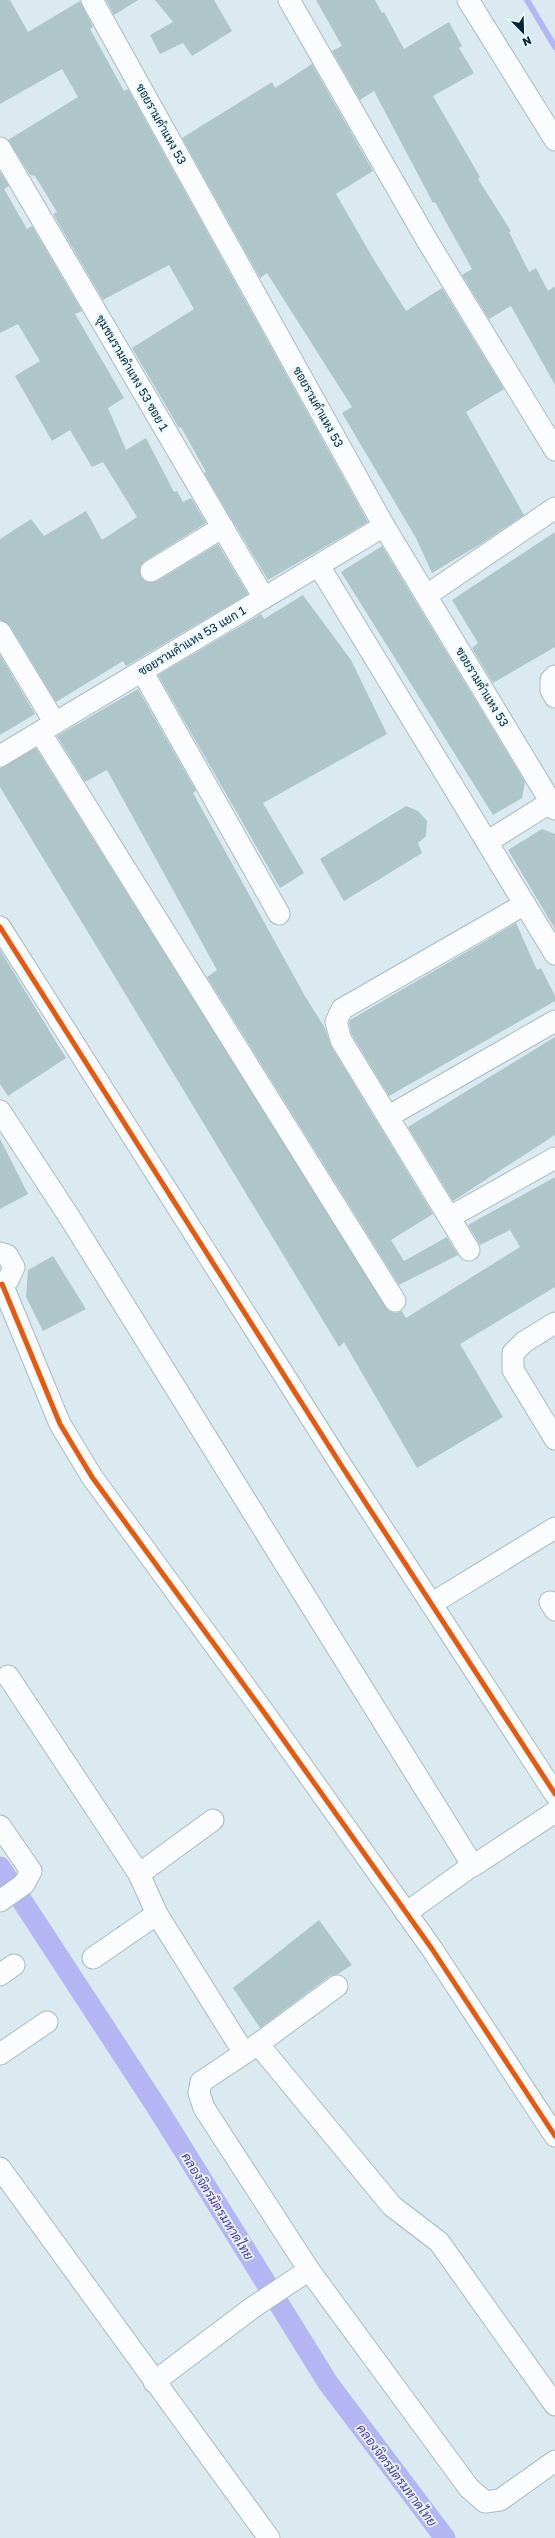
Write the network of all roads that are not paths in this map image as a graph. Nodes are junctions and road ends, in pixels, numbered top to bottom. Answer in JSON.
{"nodes":[{"id":1,"x":92,"y":0,"type":"edge"},
{"id":2,"x":289,"y":0,"type":"edge"},
{"id":3,"x":468,"y":0,"type":"edge"},
{"id":4,"x":555,"y":140,"type":"edge"},
{"id":5,"x":0,"y":148,"type":"edge"},
{"id":6,"x":555,"y":450,"type":"edge"},
{"id":7,"x":555,"y":508,"type":"edge"},
{"id":8,"x":384,"y":526,"type":"junction"},
{"id":9,"x":223,"y":527,"type":"junction"},
{"id":10,"x":319,"y":566,"type":"junction"},
{"id":11,"x":151,"y":571,"type":"dead end"},
{"id":12,"x":426,"y":595,"type":"junction"},
{"id":13,"x":264,"y":598,"type":"junction"},
{"id":14,"x":0,"y":632,"type":"edge"},
{"id":15,"x":142,"y":671,"type":"junction"},
{"id":16,"x":555,"y":676,"type":"edge"},
{"id":17,"x":555,"y":697,"type":"edge"},
{"id":18,"x":47,"y":727,"type":"junction"},
{"id":19,"x":0,"y":756,"type":"edge"},
{"id":20,"x":553,"y":806,"type":"edge"},
{"id":21,"x":487,"y":842,"type":"junction"},
{"id":22,"x":525,"y":904,"type":"junction"},
{"id":23,"x":279,"y":914,"type":"dead end"},
{"id":24,"x":0,"y":927,"type":"edge"},
{"id":25,"x":555,"y":954,"type":"edge"},
{"id":26,"x":555,"y":1021,"type":"edge"},
{"id":27,"x":0,"y":1111,"type":"edge"},
{"id":28,"x":389,"y":1116,"type":"junction"},
{"id":29,"x":555,"y":1158,"type":"edge"},
{"id":30,"x":450,"y":1217,"type":"junction"},
{"id":31,"x":469,"y":1250,"type":"dead end"},
{"id":32,"x":0,"y":1253,"type":"edge"},
{"id":33,"x":1,"y":1284,"type":"edge"},
{"id":34,"x":395,"y":1301,"type":"dead end"},
{"id":35,"x":555,"y":1323,"type":"edge"},
{"id":36,"x":553,"y":1432,"type":"edge"},
{"id":37,"x":555,"y":1528,"type":"edge"},
{"id":38,"x":431,"y":1604,"type":"junction"},
{"id":39,"x":8,"y":1676,"type":"dead end"},
{"id":40,"x":555,"y":1794,"type":"edge"},
{"id":41,"x":555,"y":1812,"type":"edge"},
{"id":42,"x":213,"y":1820,"type":"dead end"},
{"id":43,"x":0,"y":1826,"type":"edge"},
{"id":44,"x":466,"y":1870,"type":"dead end"},
{"id":45,"x":139,"y":1874,"type":"junction"},
{"id":46,"x":0,"y":1901,"type":"edge"},
{"id":47,"x":406,"y":1913,"type":"junction"},
{"id":48,"x":157,"y":1914,"type":"junction"},
{"id":49,"x":93,"y":1958,"type":"dead end"},
{"id":50,"x":337,"y":1986,"type":"dead end"},
{"id":51,"x":47,"y":2022,"type":"dead end"},
{"id":52,"x":251,"y":2048,"type":"junction"},
{"id":53,"x":0,"y":2054,"type":"edge"},
{"id":54,"x":555,"y":2136,"type":"edge"},
{"id":55,"x":0,"y":2168,"type":"edge"},
{"id":56,"x":309,"y":2270,"type":"junction"},
{"id":57,"x":154,"y":2382,"type":"junction"},
{"id":58,"x":555,"y":2405,"type":"edge"},
{"id":59,"x":555,"y":2461,"type":"edge"},
{"id":60,"x":269,"y":2538,"type":"edge"}],
"edges":[{"from":1,"to":8,"type":"street","name":"ซอยรามคำแหง 53"},
{"from":2,"to":6,"type":"street"},
{"from":3,"to":4,"type":"street"},
{"from":5,"to":9,"type":"street","name":"ชุมชนรามคำแหง 53 ซอย 1"},
{"from":7,"to":12,"type":"street"},
{"from":8,"to":10,"type":"street","name":"ซอยรามคำแหง 53 แยก 1"},
{"from":8,"to":12,"type":"street","name":"ซอยรามคำแหง 53"},
{"from":9,"to":11,"type":"street"},
{"from":9,"to":13,"type":"street","name":"ชุมชนรามคำแหง 53 ซอย 1"},
{"from":10,"to":13,"type":"street","name":"ซอยรามคำแหง 53 แยก 1"},
{"from":10,"to":21,"type":"street"},
{"from":12,"to":20,"type":"street","name":"ซอยรามคำแหง 53"},
{"from":13,"to":15,"type":"street","name":"ซอยรามคำแหง 53 แยก 1"},
{"from":14,"to":18,"type":"street"},
{"from":15,"to":18,"type":"street","name":"ซอยรามคำแหง 53 แยก 1"},
{"from":15,"to":23,"type":"street"},
{"from":16,"to":17,"type":"street"},
{"from":18,"to":19,"type":"street","name":"ซอยรามคำแหง 53 แยก 1"},
{"from":18,"to":34,"type":"street"},
{"from":20,"to":21,"type":"street"},
{"from":21,"to":22,"type":"street"},
{"from":22,"to":25,"type":"street"},
{"from":22,"to":28,"type":"street"},
{"from":24,"to":38,"type":"street"},
{"from":26,"to":28,"type":"street"},
{"from":27,"to":41,"type":"street"},
{"from":28,"to":30,"type":"street"},
{"from":29,"to":30,"type":"street"},
{"from":30,"to":31,"type":"street"},
{"from":32,"to":33,"type":"street"},
{"from":33,"to":47,"type":"street"},
{"from":35,"to":36,"type":"street"},
{"from":37,"to":38,"type":"street"},
{"from":38,"to":40,"type":"street"},
{"from":39,"to":45,"type":"street"},
{"from":42,"to":45,"type":"street"},
{"from":43,"to":46,"type":"street"},
{"from":44,"to":47,"type":"street"},
{"from":45,"to":48,"type":"street"},
{"from":47,"to":54,"type":"street"},
{"from":48,"to":49,"type":"street"},
{"from":48,"to":52,"type":"street"},
{"from":50,"to":52,"type":"street"},
{"from":51,"to":53,"type":"street"},
{"from":52,"to":56,"type":"street"},
{"from":52,"to":58,"type":"street"},
{"from":55,"to":57,"type":"street"},
{"from":56,"to":57,"type":"street"},
{"from":56,"to":59,"type":"street"},
{"from":57,"to":60,"type":"street"}]}
